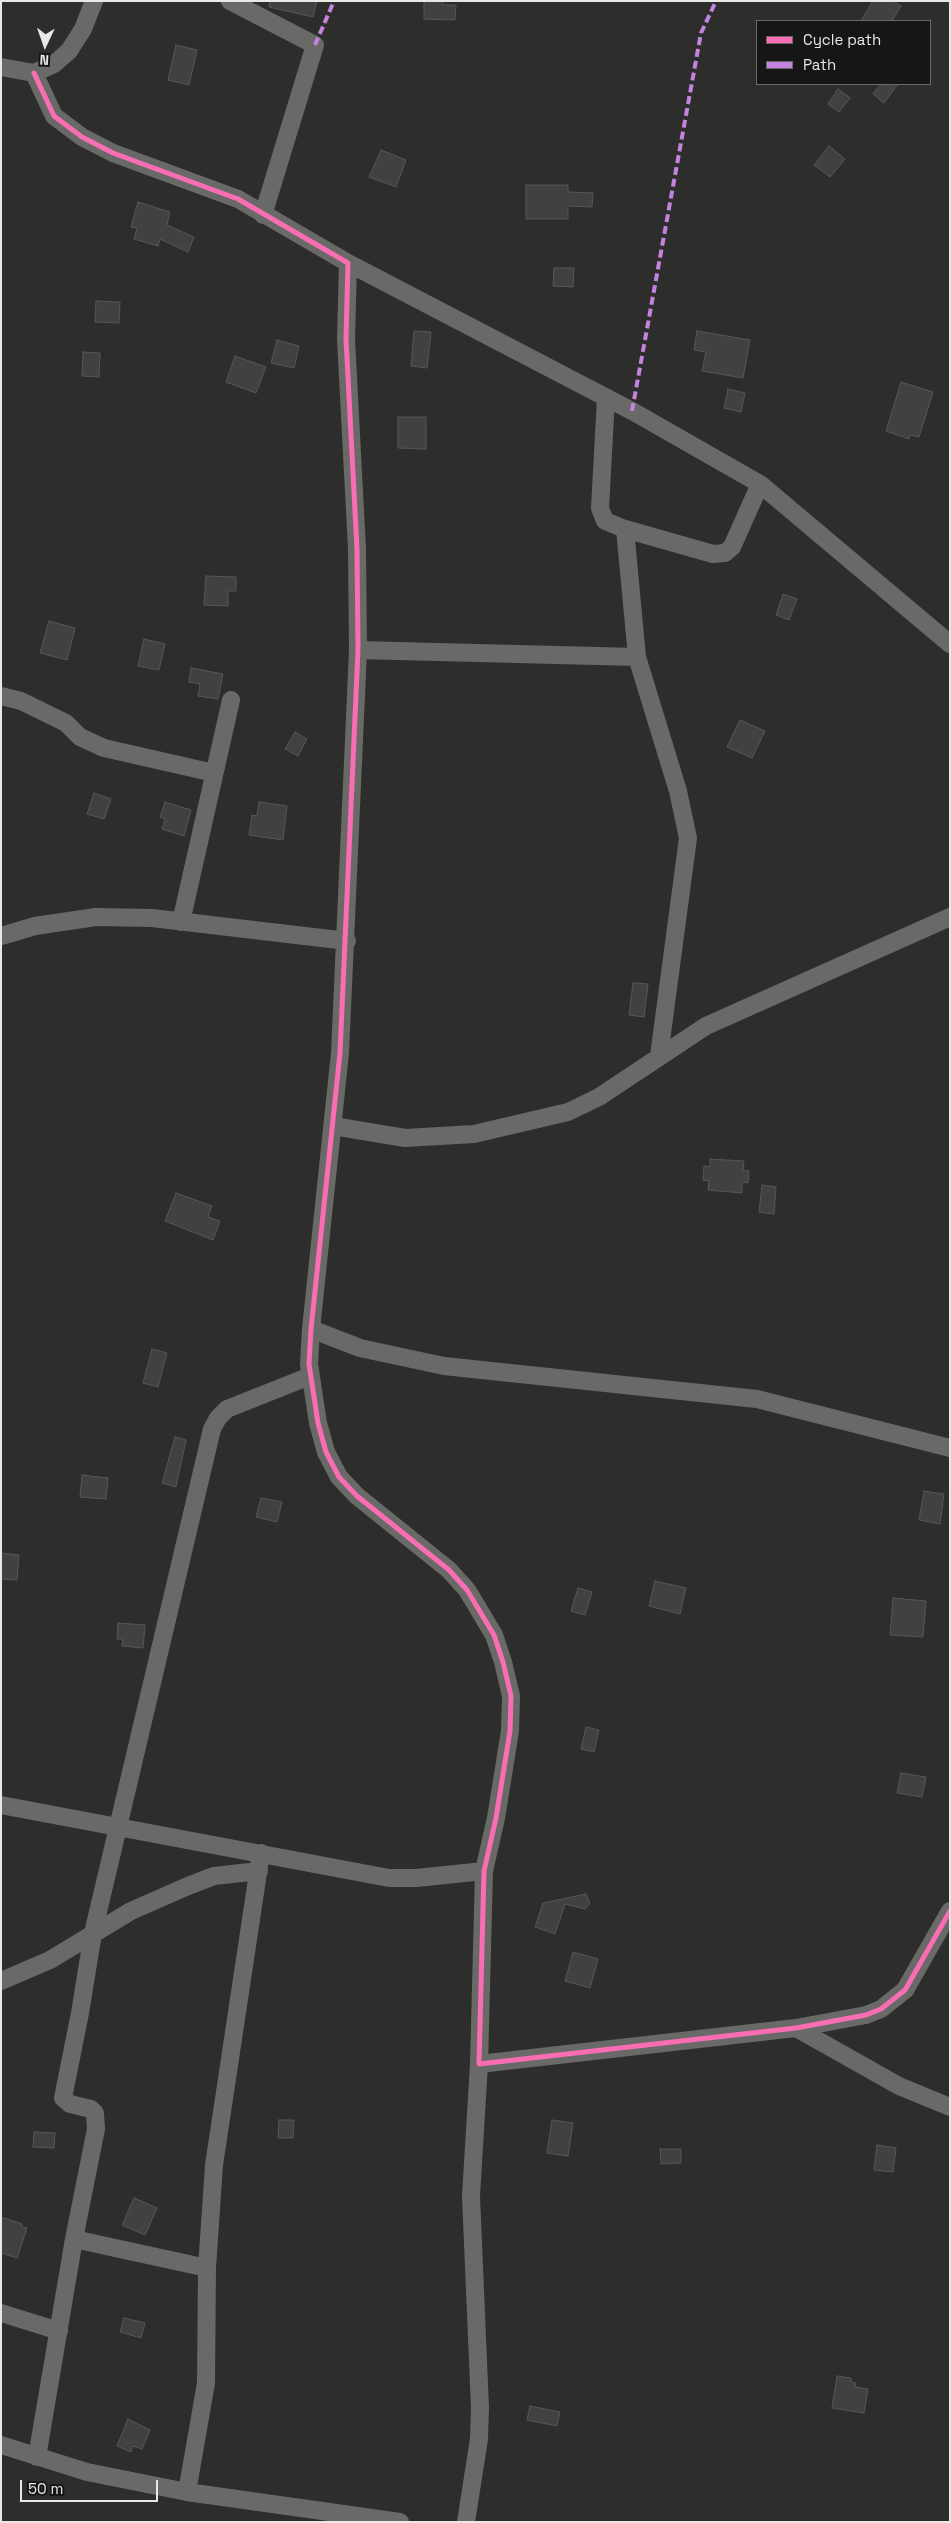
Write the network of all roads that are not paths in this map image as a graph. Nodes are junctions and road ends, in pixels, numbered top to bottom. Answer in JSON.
{"nodes":[{"id":1,"x":94,"y":1,"type":"edge"},
{"id":2,"x":230,"y":1,"type":"edge"},
{"id":3,"x":1,"y":67,"type":"edge"},
{"id":4,"x":34,"y":73,"type":"junction"},
{"id":5,"x":263,"y":215,"type":"junction"},
{"id":6,"x":348,"y":264,"type":"junction"},
{"id":7,"x":606,"y":398,"type":"junction"},
{"id":8,"x":760,"y":484,"type":"junction"},
{"id":9,"x":625,"y":530,"type":"junction"},
{"id":10,"x":950,"y":644,"type":"edge"},
{"id":11,"x":358,"y":650,"type":"junction"},
{"id":12,"x":638,"y":657,"type":"junction"},
{"id":13,"x":1,"y":696,"type":"edge"},
{"id":14,"x":231,"y":700,"type":"dead end"},
{"id":15,"x":214,"y":773,"type":"junction"},
{"id":16,"x":950,"y":917,"type":"edge"},
{"id":17,"x":181,"y":922,"type":"junction"},
{"id":18,"x":1,"y":936,"type":"edge"},
{"id":19,"x":347,"y":941,"type":"junction"},
{"id":20,"x":659,"y":1056,"type":"junction"},
{"id":21,"x":334,"y":1126,"type":"junction"},
{"id":22,"x":311,"y":1329,"type":"junction"},
{"id":23,"x":310,"y":1376,"type":"junction"},
{"id":24,"x":950,"y":1448,"type":"edge"},
{"id":25,"x":1,"y":1805,"type":"edge"},
{"id":26,"x":119,"y":1828,"type":"junction"},
{"id":27,"x":261,"y":1853,"type":"junction"},
{"id":28,"x":259,"y":1871,"type":"junction"},
{"id":29,"x":484,"y":1871,"type":"junction"},
{"id":30,"x":950,"y":1911,"type":"edge"},
{"id":31,"x":93,"y":1933,"type":"junction"},
{"id":32,"x":1,"y":1981,"type":"edge"},
{"id":33,"x":796,"y":2028,"type":"junction"},
{"id":34,"x":479,"y":2064,"type":"junction"},
{"id":35,"x":950,"y":2107,"type":"edge"},
{"id":36,"x":74,"y":2239,"type":"junction"},
{"id":37,"x":207,"y":2268,"type":"junction"},
{"id":38,"x":1,"y":2313,"type":"edge"},
{"id":39,"x":59,"y":2331,"type":"junction"},
{"id":40,"x":1,"y":2445,"type":"edge"},
{"id":41,"x":37,"y":2457,"type":"junction"},
{"id":42,"x":187,"y":2492,"type":"junction"},
{"id":43,"x":400,"y":2522,"type":"edge"},
{"id":44,"x":466,"y":2522,"type":"edge"}],
"edges":[{"from":1,"to":4,"type":"street"},
{"from":2,"to":5,"type":"street"},
{"from":3,"to":4,"type":"street"},
{"from":4,"to":5,"type":"street"},
{"from":5,"to":6,"type":"street"},
{"from":6,"to":7,"type":"street"},
{"from":6,"to":11,"type":"street"},
{"from":7,"to":8,"type":"street"},
{"from":7,"to":9,"type":"street"},
{"from":8,"to":9,"type":"street"},
{"from":8,"to":10,"type":"street"},
{"from":9,"to":12,"type":"street"},
{"from":11,"to":12,"type":"street"},
{"from":11,"to":19,"type":"street"},
{"from":12,"to":20,"type":"street"},
{"from":13,"to":15,"type":"street"},
{"from":14,"to":15,"type":"street"},
{"from":15,"to":17,"type":"street"},
{"from":16,"to":20,"type":"street"},
{"from":17,"to":18,"type":"street"},
{"from":17,"to":19,"type":"street"},
{"from":19,"to":21,"type":"street"},
{"from":20,"to":21,"type":"street"},
{"from":21,"to":22,"type":"street"},
{"from":22,"to":23,"type":"street"},
{"from":22,"to":24,"type":"street"},
{"from":23,"to":26,"type":"street"},
{"from":23,"to":29,"type":"street"},
{"from":25,"to":26,"type":"street"},
{"from":26,"to":27,"type":"street"},
{"from":26,"to":31,"type":"street"},
{"from":27,"to":28,"type":"street"},
{"from":27,"to":29,"type":"street"},
{"from":28,"to":31,"type":"street"},
{"from":28,"to":37,"type":"street"},
{"from":29,"to":34,"type":"street"},
{"from":30,"to":33,"type":"street"},
{"from":31,"to":32,"type":"street"},
{"from":31,"to":36,"type":"street"},
{"from":33,"to":34,"type":"street"},
{"from":33,"to":35,"type":"street"},
{"from":34,"to":44,"type":"street"},
{"from":36,"to":37,"type":"street"},
{"from":36,"to":39,"type":"street"},
{"from":37,"to":42,"type":"street"},
{"from":38,"to":39,"type":"street"},
{"from":39,"to":41,"type":"street"},
{"from":40,"to":41,"type":"street"},
{"from":41,"to":42,"type":"street"},
{"from":42,"to":43,"type":"street"}]}
